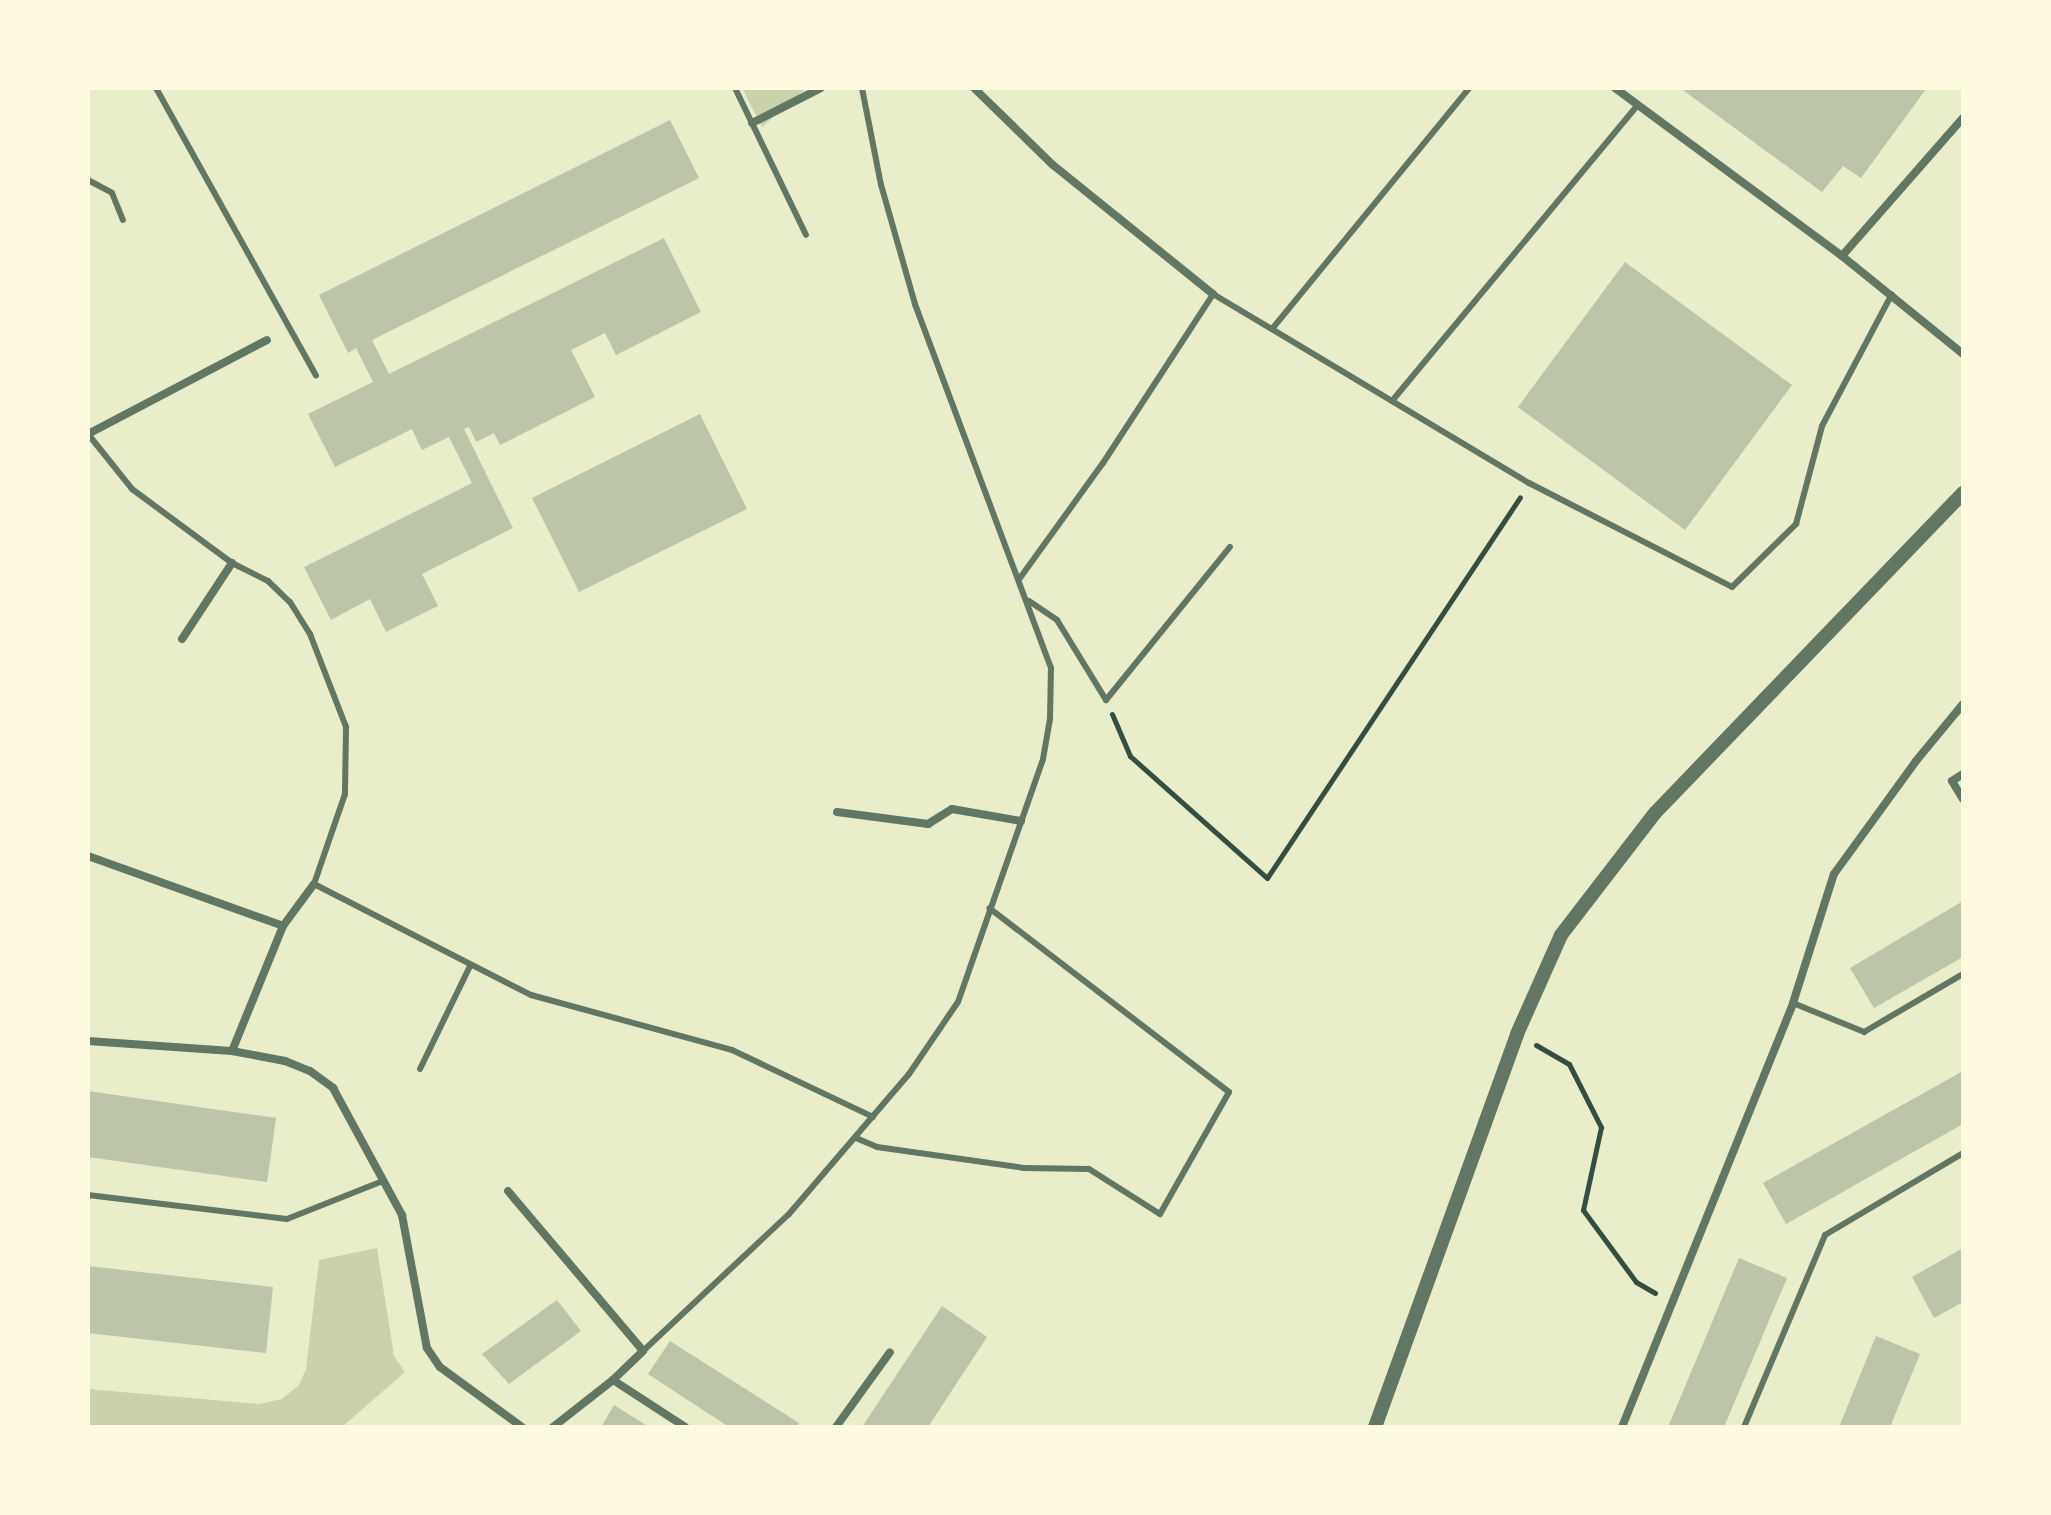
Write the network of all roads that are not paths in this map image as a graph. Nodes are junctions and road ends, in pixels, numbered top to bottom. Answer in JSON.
{"nodes":[{"id":1,"x":156,"y":88,"type":"edge"},
{"id":2,"x":735,"y":88,"type":"edge"},
{"id":3,"x":821,"y":88,"type":"edge"},
{"id":4,"x":862,"y":88,"type":"edge"},
{"id":5,"x":1469,"y":88,"type":"edge"},
{"id":6,"x":1615,"y":88,"type":"edge"},
{"id":7,"x":980,"y":90,"type":"edge"},
{"id":8,"x":1638,"y":105,"type":"junction"},
{"id":9,"x":1963,"y":118,"type":"edge"},
{"id":10,"x":752,"y":123,"type":"junction"},
{"id":11,"x":88,"y":180,"type":"edge"},
{"id":12,"x":123,"y":220,"type":"dead end"},
{"id":13,"x":806,"y":235,"type":"dead end"},
{"id":14,"x":1842,"y":256,"type":"junction"},
{"id":15,"x":1213,"y":294,"type":"junction"},
{"id":16,"x":1892,"y":294,"type":"junction"},
{"id":17,"x":1272,"y":329,"type":"junction"},
{"id":18,"x":267,"y":340,"type":"dead end"},
{"id":19,"x":1963,"y":354,"type":"edge"},
{"id":20,"x":316,"y":375,"type":"dead end"},
{"id":21,"x":1392,"y":401,"type":"junction"},
{"id":22,"x":88,"y":434,"type":"edge"},
{"id":23,"x":1963,"y":493,"type":"edge"},
{"id":24,"x":1230,"y":547,"type":"dead end"},
{"id":25,"x":232,"y":563,"type":"junction"},
{"id":26,"x":1019,"y":579,"type":"junction"},
{"id":27,"x":1028,"y":600,"type":"junction"},
{"id":28,"x":182,"y":639,"type":"dead end"},
{"id":29,"x":1963,"y":704,"type":"edge"},
{"id":30,"x":1963,"y":774,"type":"edge"},
{"id":31,"x":1963,"y":799,"type":"edge"},
{"id":32,"x":837,"y":812,"type":"dead end"},
{"id":33,"x":1021,"y":821,"type":"junction"},
{"id":34,"x":88,"y":856,"type":"edge"},
{"id":35,"x":314,"y":884,"type":"junction"},
{"id":36,"x":989,"y":908,"type":"junction"},
{"id":37,"x":283,"y":926,"type":"junction"},
{"id":38,"x":470,"y":966,"type":"junction"},
{"id":39,"x":1963,"y":974,"type":"edge"},
{"id":40,"x":1793,"y":1003,"type":"junction"},
{"id":41,"x":88,"y":1041,"type":"edge"},
{"id":42,"x":232,"y":1051,"type":"junction"},
{"id":43,"x":420,"y":1069,"type":"dead end"},
{"id":44,"x":873,"y":1117,"type":"junction"},
{"id":45,"x":856,"y":1138,"type":"junction"},
{"id":46,"x":1963,"y":1153,"type":"edge"},
{"id":47,"x":383,"y":1181,"type":"junction"},
{"id":48,"x":508,"y":1191,"type":"dead end"},
{"id":49,"x":88,"y":1195,"type":"edge"},
{"id":50,"x":643,"y":1351,"type":"junction"},
{"id":51,"x":890,"y":1352,"type":"dead end"},
{"id":52,"x":613,"y":1380,"type":"junction"},
{"id":53,"x":522,"y":1427,"type":"edge"},
{"id":54,"x":553,"y":1427,"type":"edge"},
{"id":55,"x":685,"y":1427,"type":"edge"},
{"id":56,"x":836,"y":1427,"type":"edge"},
{"id":57,"x":1375,"y":1427,"type":"edge"},
{"id":58,"x":1622,"y":1427,"type":"edge"},
{"id":59,"x":1744,"y":1427,"type":"edge"}],
"edges":[{"from":1,"to":20,"type":"lane"},
{"from":2,"to":10,"type":"lane"},
{"from":3,"to":10,"type":"street"},
{"from":4,"to":26,"type":"lane"},
{"from":5,"to":17,"type":"lane"},
{"from":6,"to":8,"type":"street"},
{"from":7,"to":15,"type":"street"},
{"from":8,"to":14,"type":"street"},
{"from":8,"to":21,"type":"lane"},
{"from":9,"to":14,"type":"street"},
{"from":10,"to":13,"type":"lane"},
{"from":11,"to":12,"type":"lane"},
{"from":14,"to":16,"type":"street"},
{"from":15,"to":17,"type":"lane"},
{"from":15,"to":26,"type":"lane"},
{"from":16,"to":19,"type":"street"},
{"from":16,"to":21,"type":"lane"},
{"from":17,"to":21,"type":"lane"},
{"from":18,"to":22,"type":"street"},
{"from":22,"to":25,"type":"lane"},
{"from":23,"to":57,"type":"street"},
{"from":24,"to":27,"type":"lane"},
{"from":25,"to":28,"type":"street"},
{"from":25,"to":35,"type":"lane"},
{"from":26,"to":27,"type":"lane"},
{"from":27,"to":33,"type":"lane"},
{"from":29,"to":40,"type":"street"},
{"from":30,"to":31,"type":"street"},
{"from":32,"to":33,"type":"street"},
{"from":33,"to":36,"type":"lane"},
{"from":34,"to":37,"type":"street"},
{"from":35,"to":37,"type":"street"},
{"from":35,"to":38,"type":"lane"},
{"from":36,"to":44,"type":"lane"},
{"from":36,"to":45,"type":"lane"},
{"from":37,"to":42,"type":"street"},
{"from":38,"to":43,"type":"lane"},
{"from":38,"to":44,"type":"lane"},
{"from":39,"to":40,"type":"lane"},
{"from":40,"to":58,"type":"street"},
{"from":41,"to":42,"type":"street"},
{"from":42,"to":47,"type":"street"},
{"from":44,"to":45,"type":"lane"},
{"from":45,"to":50,"type":"lane"},
{"from":46,"to":59,"type":"lane"},
{"from":47,"to":49,"type":"lane"},
{"from":47,"to":53,"type":"street"},
{"from":48,"to":50,"type":"street"},
{"from":50,"to":52,"type":"street"},
{"from":51,"to":56,"type":"street"},
{"from":52,"to":54,"type":"street"},
{"from":52,"to":55,"type":"street"}]}
